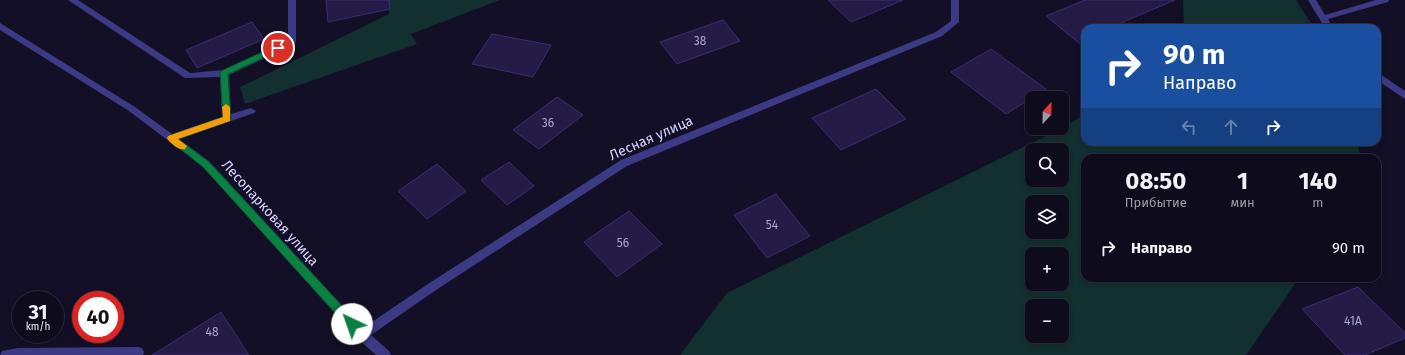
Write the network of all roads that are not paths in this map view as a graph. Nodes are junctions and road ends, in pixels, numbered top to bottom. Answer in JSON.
{"nodes":[{"id":1,"x":72,"y":0,"type":"edge"},
{"id":2,"x":292,"y":0,"type":"edge"},
{"id":3,"x":954,"y":0,"type":"edge"},
{"id":4,"x":1312,"y":0,"type":"edge"},
{"id":5,"x":1385,"y":0,"type":"edge"},
{"id":6,"x":1323,"y":18,"type":"junction"},
{"id":7,"x":1327,"y":24,"type":"edge"},
{"id":8,"x":0,"y":26,"type":"edge"},
{"id":9,"x":224,"y":73,"type":"junction"},
{"id":10,"x":1381,"y":78,"type":"edge"},
{"id":11,"x":1405,"y":96,"type":"edge"},
{"id":12,"x":251,"y":111,"type":"dead end"},
{"id":13,"x":227,"y":119,"type":"junction"},
{"id":14,"x":171,"y":138,"type":"junction"},
{"id":15,"x":362,"y":335,"type":"junction"},
{"id":16,"x":138,"y":352,"type":"dead end"},
{"id":17,"x":6,"y":355,"type":"edge"},
{"id":18,"x":385,"y":355,"type":"edge"}],
"edges":[{"from":1,"to":9,"type":"street"},
{"from":2,"to":9,"type":"street"},
{"from":3,"to":15,"type":"street","name":"Лесная улица"},
{"from":4,"to":6,"type":"street"},
{"from":5,"to":6,"type":"street"},
{"from":6,"to":7,"type":"street"},
{"from":8,"to":14,"type":"street","name":"Лесопарковая улица"},
{"from":9,"to":13,"type":"street"},
{"from":10,"to":11,"type":"street"},
{"from":12,"to":13,"type":"street"},
{"from":13,"to":14,"type":"street"},
{"from":14,"to":15,"type":"street","name":"Лесопарковая улица"},
{"from":15,"to":18,"type":"street","name":"Лесопарковая улица"},
{"from":16,"to":17,"type":"street"}]}
